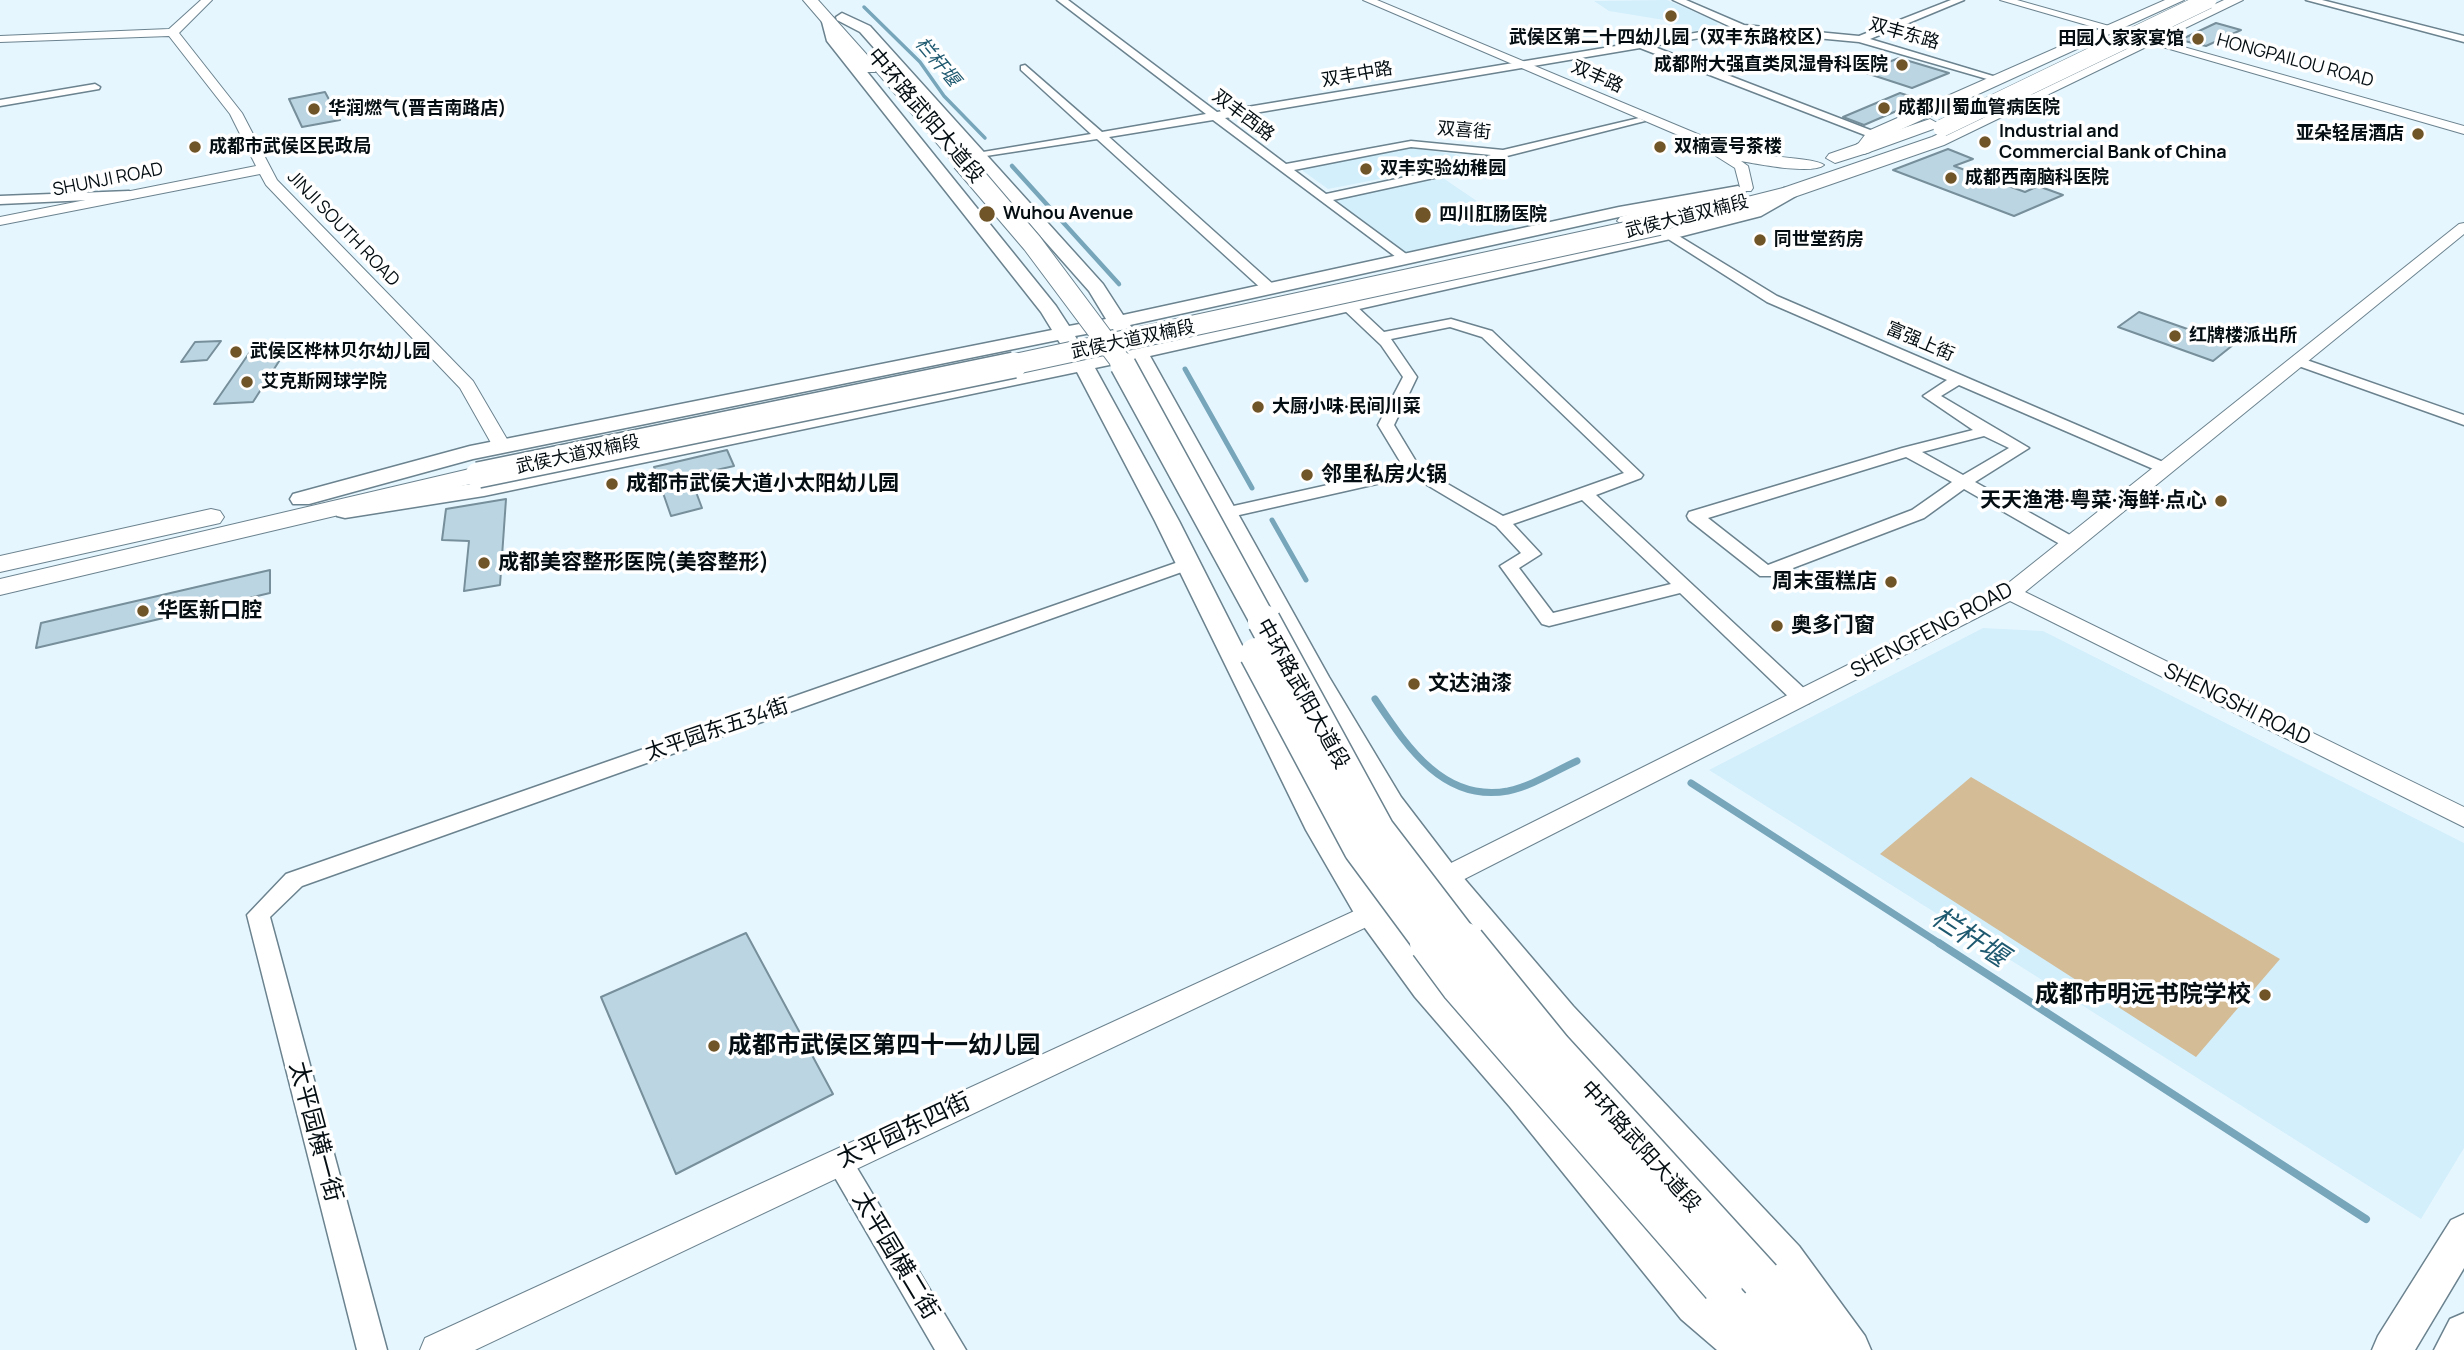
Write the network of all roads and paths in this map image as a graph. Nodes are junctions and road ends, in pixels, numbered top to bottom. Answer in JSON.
{"nodes":[{"id":1,"x":207,"y":0,"type":"edge"},
{"id":2,"x":1062,"y":0,"type":"edge"},
{"id":3,"x":1356,"y":0,"type":"edge"},
{"id":4,"x":1368,"y":0,"type":"edge"},
{"id":5,"x":1678,"y":0,"type":"edge"},
{"id":6,"x":1959,"y":0,"type":"edge"},
{"id":7,"x":2005,"y":0,"type":"edge"},
{"id":8,"x":2019,"y":0,"type":"edge"},
{"id":9,"x":2177,"y":0,"type":"edge"},
{"id":10,"x":2191,"y":0,"type":"edge"},
{"id":11,"x":2208,"y":0,"type":"edge"},
{"id":12,"x":2236,"y":0,"type":"edge"},
{"id":13,"x":2311,"y":0,"type":"edge"},
{"id":14,"x":826,"y":9,"type":"edge"},
{"id":15,"x":1742,"y":28,"type":"junction"},
{"id":16,"x":2115,"y":29,"type":"junction"},
{"id":17,"x":172,"y":32,"type":"junction"},
{"id":18,"x":0,"y":39,"type":"edge"},
{"id":19,"x":1860,"y":39,"type":"junction"},
{"id":20,"x":2151,"y":39,"type":"junction"},
{"id":21,"x":2464,"y":39,"type":"edge"},
{"id":22,"x":1640,"y":45,"type":"junction"},
{"id":23,"x":1518,"y":65,"type":"junction"},
{"id":24,"x":876,"y":67,"type":"junction"},
{"id":25,"x":1025,"y":68,"type":"dead end"},
{"id":26,"x":1998,"y":79,"type":"junction"},
{"id":27,"x":95,"y":87,"type":"dead end"},
{"id":28,"x":0,"y":103,"type":"edge"},
{"id":29,"x":1215,"y":116,"type":"junction"},
{"id":30,"x":1639,"y":121,"type":"junction"},
{"id":31,"x":1936,"y":126,"type":"junction"},
{"id":32,"x":2464,"y":127,"type":"edge"},
{"id":33,"x":1100,"y":135,"type":"junction"},
{"id":34,"x":1869,"y":141,"type":"junction"},
{"id":35,"x":1503,"y":152,"type":"junction"},
{"id":36,"x":977,"y":156,"type":"junction"},
{"id":37,"x":1883,"y":160,"type":"junction"},
{"id":38,"x":1817,"y":165,"type":"junction"},
{"id":39,"x":1284,"y":168,"type":"junction"},
{"id":40,"x":264,"y":169,"type":"junction"},
{"id":41,"x":1742,"y":189,"type":"junction"},
{"id":42,"x":1790,"y":192,"type":"joint"},
{"id":43,"x":129,"y":195,"type":"junction"},
{"id":44,"x":1324,"y":198,"type":"junction"},
{"id":45,"x":0,"y":200,"type":"edge"},
{"id":46,"x":0,"y":221,"type":"edge"},
{"id":47,"x":2464,"y":228,"type":"edge"},
{"id":48,"x":1664,"y":230,"type":"junction"},
{"id":49,"x":1404,"y":259,"type":"junction"},
{"id":50,"x":1269,"y":288,"type":"junction"},
{"id":51,"x":1348,"y":306,"type":"junction"},
{"id":52,"x":1118,"y":322,"type":"junction"},
{"id":53,"x":1381,"y":337,"type":"junction"},
{"id":54,"x":1072,"y":347,"type":"junction"},
{"id":55,"x":1138,"y":353,"type":"junction"},
{"id":56,"x":2298,"y":361,"type":"junction"},
{"id":57,"x":1958,"y":379,"type":"junction"},
{"id":58,"x":2464,"y":420,"type":"edge"},
{"id":59,"x":1986,"y":431,"type":"junction"},
{"id":60,"x":502,"y":446,"type":"junction"},
{"id":61,"x":1908,"y":451,"type":"junction"},
{"id":62,"x":2164,"y":468,"type":"junction"},
{"id":63,"x":478,"y":469,"type":"junction"},
{"id":64,"x":1414,"y":471,"type":"junction"},
{"id":65,"x":1964,"y":482,"type":"junction"},
{"id":66,"x":1585,"y":493,"type":"junction"},
{"id":67,"x":301,"y":499,"type":"junction"},
{"id":68,"x":1226,"y":513,"type":"junction"},
{"id":69,"x":277,"y":522,"type":"junction"},
{"id":70,"x":1502,"y":522,"type":"junction"},
{"id":71,"x":2071,"y":543,"type":"junction"},
{"id":72,"x":0,"y":564,"type":"edge"},
{"id":73,"x":1187,"y":564,"type":"junction"},
{"id":74,"x":1686,"y":586,"type":"junction"},
{"id":75,"x":0,"y":587,"type":"edge"},
{"id":76,"x":2010,"y":593,"type":"junction"},
{"id":77,"x":1802,"y":698,"type":"junction"},
{"id":78,"x":2464,"y":818,"type":"edge"},
{"id":79,"x":1445,"y":877,"type":"junction"},
{"id":80,"x":1372,"y":914,"type":"junction"},
{"id":81,"x":258,"y":915,"type":"joint"},
{"id":82,"x":839,"y":1161,"type":"junction"},
{"id":83,"x":2464,"y":1232,"type":"edge"},
{"id":84,"x":1741,"y":1282,"type":"junction"},
{"id":85,"x":2464,"y":1333,"type":"edge"},
{"id":86,"x":373,"y":1350,"type":"edge"},
{"id":87,"x":437,"y":1350,"type":"edge"},
{"id":88,"x":951,"y":1350,"type":"edge"},
{"id":89,"x":1748,"y":1350,"type":"edge"},
{"id":90,"x":1779,"y":1350,"type":"edge"},
{"id":91,"x":1828,"y":1350,"type":"edge"},
{"id":92,"x":1851,"y":1350,"type":"edge"},
{"id":93,"x":2392,"y":1350,"type":"edge"},
{"id":94,"x":2454,"y":1350,"type":"edge"}],
"edges":[{"from":1,"to":17,"type":"street"},
{"from":2,"to":29,"type":"street","name":"双丰西路"},
{"from":3,"to":23,"type":"street","name":"双丰路"},
{"from":4,"to":23,"type":"street","name":"双丰路"},
{"from":5,"to":15,"type":"street","name":"双丰东路"},
{"from":6,"to":19,"type":"street"},
{"from":7,"to":16,"type":"street"},
{"from":8,"to":16,"type":"street"},
{"from":9,"to":16,"type":"main road","name":"武侯大道双楠段"},
{"from":10,"to":31,"type":"highway"},
{"from":11,"to":31,"type":"highway","bridge":true},
{"from":12,"to":20,"type":"main road"},
{"from":13,"to":21,"type":"street"},
{"from":14,"to":24,"type":"main road","name":"中环路武阳大道段"},
{"from":14,"to":36,"type":"main road"},
{"from":14,"to":54,"type":"main road"},
{"from":15,"to":19,"type":"street","name":"双丰东路"},
{"from":15,"to":22,"type":"street","name":"双丰中路"},
{"from":16,"to":20,"type":"street","name":"HONGPAILOU ROAD"},
{"from":16,"to":26,"type":"main road","name":"武侯大道双楠段"},
{"from":17,"to":18,"type":"street"},
{"from":17,"to":40,"type":"street","name":"JINJI SOUTH ROAD"},
{"from":19,"to":26,"type":"street","name":"双丰东路"},
{"from":20,"to":32,"type":"street","name":"HONGPAILOU ROAD"},
{"from":20,"to":37,"type":"main road"},
{"from":22,"to":23,"type":"street","name":"双丰中路"},
{"from":22,"to":34,"type":"street"},
{"from":23,"to":29,"type":"street","name":"双丰中路"},
{"from":23,"to":30,"type":"street","name":"双丰路"},
{"from":23,"to":38,"type":"street","name":"双丰路"},
{"from":24,"to":84,"type":"main road","name":"中环路武阳大道段","bridge":true},
{"from":24,"to":84,"type":"main road","name":"中环路武阳大道段","bridge":true},
{"from":25,"to":33,"type":"street"},
{"from":26,"to":34,"type":"main road","name":"武侯大道双楠段"},
{"from":27,"to":28,"type":"street"},
{"from":29,"to":33,"type":"street","name":"双丰中路"},
{"from":29,"to":39,"type":"street","name":"双丰西路"},
{"from":30,"to":35,"type":"street","name":"双喜街"},
{"from":30,"to":41,"type":"street","name":"双丰路"},
{"from":31,"to":34,"type":"highway"},
{"from":31,"to":37,"type":"highway"},
{"from":33,"to":36,"type":"street","name":"双丰中路"},
{"from":33,"to":50,"type":"street"},
{"from":34,"to":38,"type":"main road","name":"武侯大道双楠段"},
{"from":35,"to":39,"type":"street","name":"双喜街"},
{"from":35,"to":44,"type":"street"},
{"from":36,"to":52,"type":"main road"},
{"from":37,"to":42,"type":"main road"},
{"from":38,"to":41,"type":"main road","name":"武侯大道双楠段"},
{"from":39,"to":44,"type":"street","name":"双丰西路"},
{"from":40,"to":43,"type":"street","name":"SHUNJI ROAD"},
{"from":40,"to":60,"type":"street","name":"JINJI SOUTH ROAD"},
{"from":41,"to":49,"type":"main road"},
{"from":41,"to":54,"type":"main road","name":"武侯大道双楠段"},
{"from":42,"to":48,"type":"main road"},
{"from":43,"to":45,"type":"street"},
{"from":43,"to":46,"type":"street","name":"SHUNJI ROAD"},
{"from":44,"to":49,"type":"street","name":"双丰西路"},
{"from":47,"to":56,"type":"street","name":"SHENGFENG ROAD"},
{"from":48,"to":51,"type":"main road"},
{"from":48,"to":57,"type":"street","name":"富强上街"},
{"from":48,"to":63,"type":"main road","name":"武侯大道双楠段","bridge":true},
{"from":49,"to":50,"type":"main road"},
{"from":50,"to":52,"type":"main road"},
{"from":51,"to":53,"type":"street"},
{"from":51,"to":55,"type":"main road"},
{"from":52,"to":54,"type":"main road"},
{"from":52,"to":55,"type":"main road"},
{"from":53,"to":64,"type":"street"},
{"from":53,"to":66,"type":"street"},
{"from":54,"to":55,"type":"main road"},
{"from":54,"to":60,"type":"main road"},
{"from":54,"to":63,"type":"main road","name":"武侯大道双楠段"},
{"from":54,"to":69,"type":"main road"},
{"from":54,"to":73,"type":"main road"},
{"from":55,"to":68,"type":"main road"},
{"from":56,"to":58,"type":"street"},
{"from":56,"to":62,"type":"street","name":"SHENGFENG ROAD"},
{"from":57,"to":59,"type":"street"},
{"from":57,"to":62,"type":"street","name":"富强上街"},
{"from":59,"to":61,"type":"street"},
{"from":59,"to":65,"type":"street"},
{"from":60,"to":67,"type":"main road"},
{"from":61,"to":65,"type":"street"},
{"from":61,"to":65,"type":"street"},
{"from":62,"to":71,"type":"street","name":"SHENGFENG ROAD"},
{"from":63,"to":67,"type":"main road","name":"武侯大道双楠段"},
{"from":63,"to":69,"type":"main road","name":"武侯大道双楠段"},
{"from":64,"to":68,"type":"street"},
{"from":64,"to":70,"type":"street"},
{"from":65,"to":71,"type":"street"},
{"from":66,"to":70,"type":"street"},
{"from":66,"to":74,"type":"street"},
{"from":67,"to":72,"type":"main road","name":"武侯大道双楠段"},
{"from":68,"to":79,"type":"main road"},
{"from":69,"to":75,"type":"main road","name":"武侯大道双楠段"},
{"from":70,"to":74,"type":"street"},
{"from":71,"to":76,"type":"street","name":"SHENGFENG ROAD"},
{"from":73,"to":80,"type":"main road"},
{"from":73,"to":81,"type":"street","name":"太平园东五34街"},
{"from":74,"to":77,"type":"street"},
{"from":76,"to":77,"type":"street","name":"SHENGFENG ROAD"},
{"from":76,"to":78,"type":"street","name":"SHENGSHI ROAD"},
{"from":77,"to":79,"type":"street","name":"SHENGFENG ROAD"},
{"from":79,"to":80,"type":"street","name":"SHENGFENG ROAD"},
{"from":79,"to":92,"type":"main road"},
{"from":80,"to":82,"type":"street","name":"太平园东四街"},
{"from":80,"to":89,"type":"main road"},
{"from":81,"to":86,"type":"street","name":"太平园横一街"},
{"from":82,"to":87,"type":"street","name":"太平园东四街"},
{"from":82,"to":88,"type":"street","name":"太平园横二街"},
{"from":83,"to":93,"type":"main road"},
{"from":84,"to":90,"type":"main road","name":"中环路武阳大道段"},
{"from":84,"to":91,"type":"main road","name":"中环路武阳大道段"},
{"from":85,"to":94,"type":"main road"}]}
